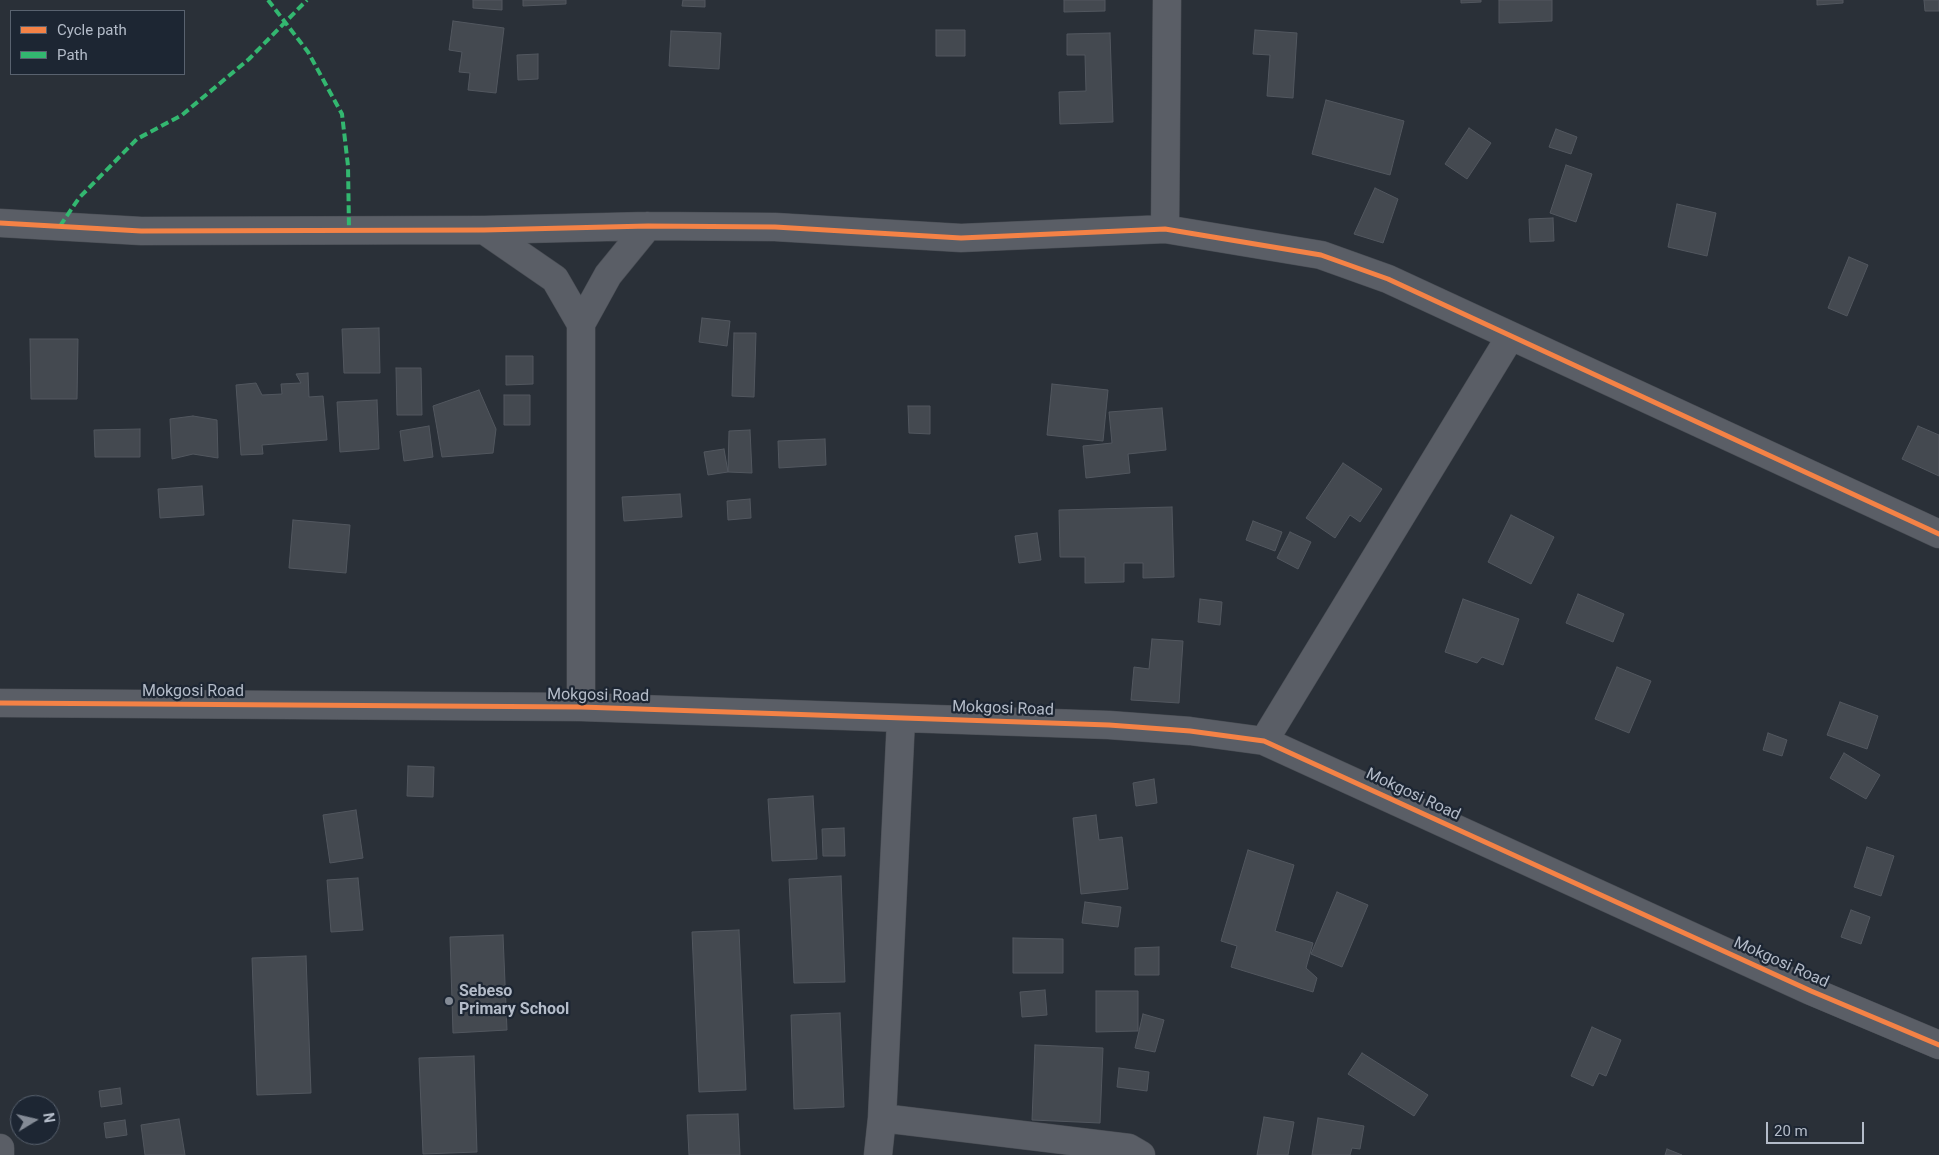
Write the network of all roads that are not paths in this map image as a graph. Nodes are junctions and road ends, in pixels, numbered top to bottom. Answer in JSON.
{"nodes":[{"id":1,"x":1167,"y":0,"type":"edge"},
{"id":2,"x":0,"y":222,"type":"edge"},
{"id":3,"x":648,"y":226,"type":"junction"},
{"id":4,"x":1165,"y":229,"type":"junction"},
{"id":5,"x":484,"y":230,"type":"junction"},
{"id":6,"x":581,"y":324,"type":"junction"},
{"id":7,"x":1510,"y":337,"type":"junction"},
{"id":8,"x":1939,"y":534,"type":"edge"},
{"id":9,"x":0,"y":703,"type":"edge"},
{"id":10,"x":581,"y":707,"type":"junction"},
{"id":11,"x":900,"y":718,"type":"junction"},
{"id":12,"x":1264,"y":741,"type":"junction"},
{"id":13,"x":1939,"y":1045,"type":"edge"},
{"id":14,"x":882,"y":1118,"type":"junction"},
{"id":15,"x":0,"y":1148,"type":"edge"},
{"id":16,"x":0,"y":1155,"type":"edge"},
{"id":17,"x":878,"y":1155,"type":"edge"},
{"id":18,"x":1141,"y":1155,"type":"edge"}],
"edges":[{"from":1,"to":4,"type":"street"},
{"from":2,"to":5,"type":"street"},
{"from":3,"to":4,"type":"street"},
{"from":3,"to":5,"type":"street"},
{"from":3,"to":6,"type":"street"},
{"from":4,"to":7,"type":"street"},
{"from":5,"to":6,"type":"street"},
{"from":6,"to":10,"type":"street"},
{"from":7,"to":8,"type":"street"},
{"from":7,"to":12,"type":"street"},
{"from":9,"to":10,"type":"street","name":"Mokgosi Road"},
{"from":10,"to":11,"type":"street","name":"Mokgosi Road"},
{"from":11,"to":12,"type":"street","name":"Mokgosi Road"},
{"from":11,"to":14,"type":"street"},
{"from":12,"to":13,"type":"street","name":"Mokgosi Road"},
{"from":14,"to":17,"type":"street"},
{"from":14,"to":18,"type":"street"},
{"from":15,"to":16,"type":"street"}]}
